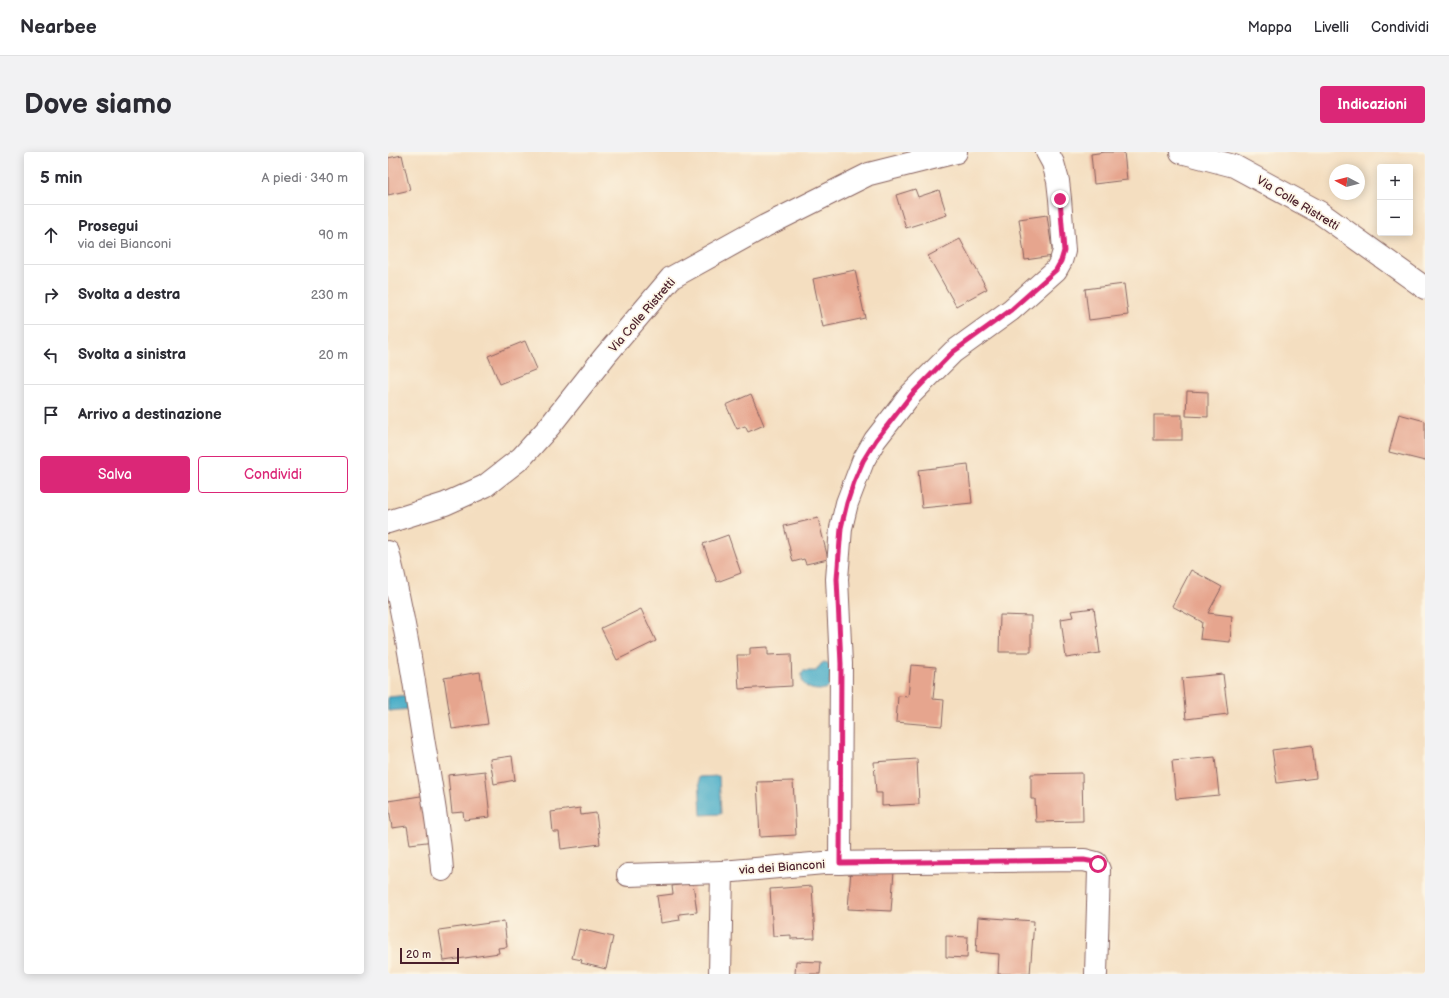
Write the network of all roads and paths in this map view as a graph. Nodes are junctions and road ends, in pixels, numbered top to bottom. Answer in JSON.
{"nodes":[{"id":1,"x":956,"y":152,"type":"edge"},
{"id":2,"x":1047,"y":152,"type":"edge"},
{"id":3,"x":1181,"y":152,"type":"edge"},
{"id":4,"x":1216,"y":157,"type":"edge"},
{"id":5,"x":1425,"y":288,"type":"edge"},
{"id":6,"x":388,"y":522,"type":"edge"},
{"id":7,"x":388,"y":552,"type":"edge"},
{"id":8,"x":840,"y":863,"type":"junction"},
{"id":9,"x":442,"y":870,"type":"dead end"},
{"id":10,"x":722,"y":872,"type":"junction"},
{"id":11,"x":628,"y":875,"type":"dead end"},
{"id":12,"x":720,"y":974,"type":"edge"},
{"id":13,"x":1096,"y":974,"type":"edge"}],
"edges":[{"from":1,"to":6,"type":"street","name":"Via Colle Ristretti"},
{"from":2,"to":8,"type":"street"},
{"from":3,"to":4,"type":"street","name":"Via Colle Ristretti"},
{"from":4,"to":5,"type":"street","name":"Via Colle Ristretti"},
{"from":7,"to":9,"type":"street"},
{"from":8,"to":10,"type":"street","name":"via dei Bianconi"},
{"from":8,"to":13,"type":"street","name":"via dei Bianconi"},
{"from":10,"to":11,"type":"street"},
{"from":10,"to":12,"type":"street","name":"via dei Bianconi"}]}
